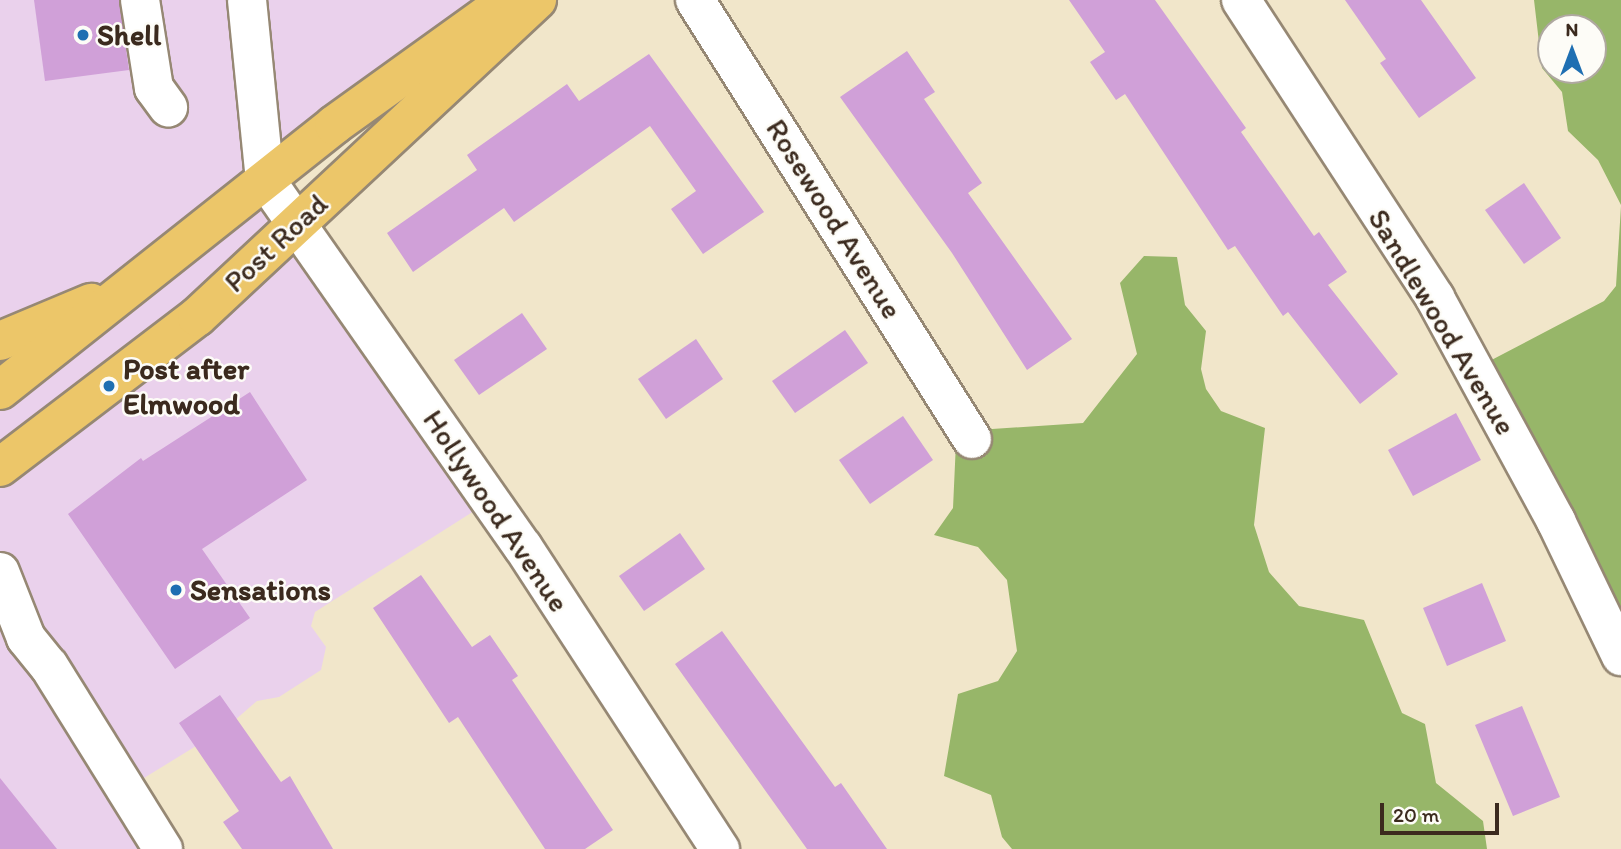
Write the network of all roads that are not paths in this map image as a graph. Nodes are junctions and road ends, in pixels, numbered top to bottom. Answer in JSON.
{"nodes":[{"id":1,"x":140,"y":0,"type":"edge"},
{"id":2,"x":247,"y":0,"type":"edge"},
{"id":3,"x":508,"y":0,"type":"edge"},
{"id":4,"x":537,"y":0,"type":"edge"},
{"id":5,"x":695,"y":0,"type":"edge"},
{"id":6,"x":1241,"y":0,"type":"edge"},
{"id":7,"x":168,"y":107,"type":"dead end"},
{"id":8,"x":265,"y":179,"type":"junction"},
{"id":9,"x":296,"y":223,"type":"junction"},
{"id":10,"x":129,"y":289,"type":"junction"},
{"id":11,"x":0,"y":341,"type":"edge"},
{"id":12,"x":0,"y":390,"type":"edge"},
{"id":13,"x":972,"y":439,"type":"dead end"},
{"id":14,"x":1,"y":469,"type":"edge"},
{"id":15,"x":0,"y":572,"type":"edge"},
{"id":16,"x":13,"y":631,"type":"edge"},
{"id":17,"x":1621,"y":656,"type":"edge"},
{"id":18,"x":163,"y":849,"type":"edge"},
{"id":19,"x":720,"y":849,"type":"edge"}],
"edges":[{"from":1,"to":7,"type":"street"},
{"from":2,"to":8,"type":"street"},
{"from":3,"to":8,"type":"main road","name":"Post Road"},
{"from":4,"to":9,"type":"main road","name":"Post Road"},
{"from":5,"to":13,"type":"street","name":"Rosewood Avenue"},
{"from":6,"to":17,"type":"street","name":"Sandlewood Avenue"},
{"from":8,"to":9,"type":"street","name":"Hollywood Avenue"},
{"from":8,"to":10,"type":"main road","name":"Post Road"},
{"from":9,"to":14,"type":"main road","name":"Post Road"},
{"from":9,"to":19,"type":"street","name":"Hollywood Avenue"},
{"from":10,"to":11,"type":"main road"},
{"from":10,"to":12,"type":"main road","name":"Post Road"},
{"from":15,"to":16,"type":"street"},
{"from":16,"to":18,"type":"street"}]}
